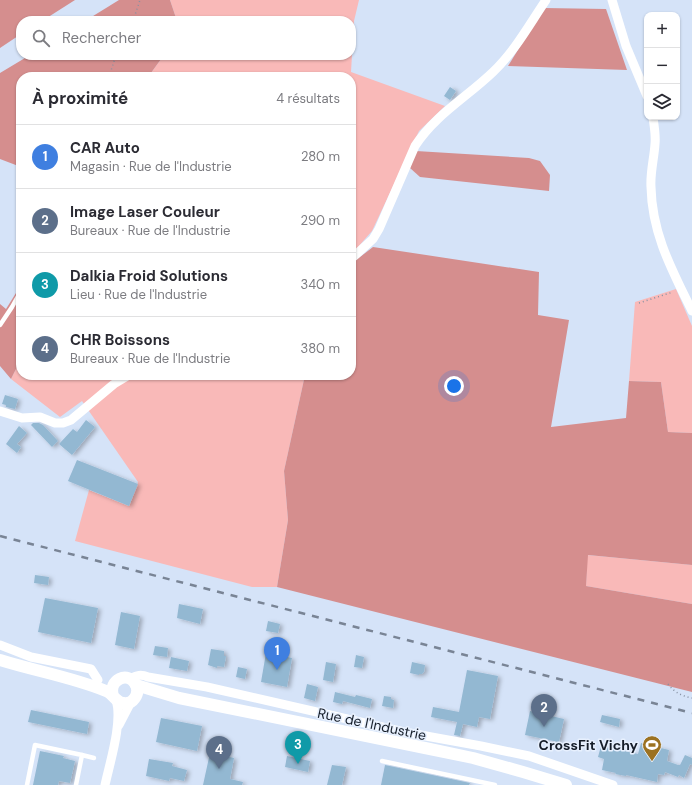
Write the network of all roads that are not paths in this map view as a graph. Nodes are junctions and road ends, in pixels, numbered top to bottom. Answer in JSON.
{"nodes":[{"id":1,"x":546,"y":0,"type":"edge"},
{"id":2,"x":612,"y":0,"type":"edge"},
{"id":3,"x":644,"y":89,"type":"edge"},
{"id":4,"x":653,"y":120,"type":"edge"},
{"id":5,"x":356,"y":255,"type":"edge"},
{"id":6,"x":16,"y":300,"type":"edge"},
{"id":7,"x":692,"y":311,"type":"edge"},
{"id":8,"x":0,"y":325,"type":"edge"},
{"id":9,"x":121,"y":380,"type":"edge"},
{"id":10,"x":0,"y":411,"type":"edge"},
{"id":11,"x":0,"y":645,"type":"edge"},
{"id":12,"x":0,"y":660,"type":"edge"},
{"id":13,"x":44,"y":672,"type":"junction"},
{"id":14,"x":98,"y":680,"type":"junction"},
{"id":15,"x":116,"y":681,"type":"junction"},
{"id":16,"x":133,"y":682,"type":"junction"},
{"id":17,"x":114,"y":698,"type":"junction"},
{"id":18,"x":179,"y":698,"type":"junction"},
{"id":19,"x":132,"y":701,"type":"junction"},
{"id":20,"x":117,"y":730,"type":"junction"},
{"id":21,"x":82,"y":755,"type":"junction"},
{"id":22,"x":94,"y":758,"type":"dead end"},
{"id":23,"x":382,"y":761,"type":"dead end"},
{"id":24,"x":26,"y":785,"type":"edge"},
{"id":25,"x":76,"y":785,"type":"edge"},
{"id":26,"x":105,"y":785,"type":"edge"},
{"id":27,"x":495,"y":785,"type":"edge"},
{"id":28,"x":566,"y":785,"type":"edge"},
{"id":29,"x":613,"y":785,"type":"edge"}],
"edges":[{"from":1,"to":5,"type":"street"},
{"from":2,"to":3,"type":"street"},
{"from":4,"to":7,"type":"street"},
{"from":6,"to":8,"type":"lane"},
{"from":9,"to":10,"type":"street"},
{"from":11,"to":14,"type":"street"},
{"from":12,"to":13,"type":"main road"},
{"from":13,"to":14,"type":"main road"},
{"from":13,"to":17,"type":"main road"},
{"from":14,"to":15,"type":"main road"},
{"from":15,"to":16,"type":"main road"},
{"from":15,"to":17,"type":"main road"},
{"from":16,"to":18,"type":"main road","name":"Rue de l'Industrie"},
{"from":16,"to":19,"type":"main road"},
{"from":16,"to":29,"type":"street","name":"Rue de l'Industrie"},
{"from":17,"to":19,"type":"main road"},
{"from":17,"to":20,"type":"street"},
{"from":18,"to":19,"type":"main road","name":"Rue de l'Industrie"},
{"from":18,"to":28,"type":"main road","name":"Rue de l'Industrie"},
{"from":19,"to":20,"type":"street"},
{"from":20,"to":26,"type":"street"},
{"from":21,"to":22,"type":"lane"},
{"from":21,"to":24,"type":"lane"},
{"from":21,"to":25,"type":"lane"},
{"from":23,"to":27,"type":"lane"}]}
